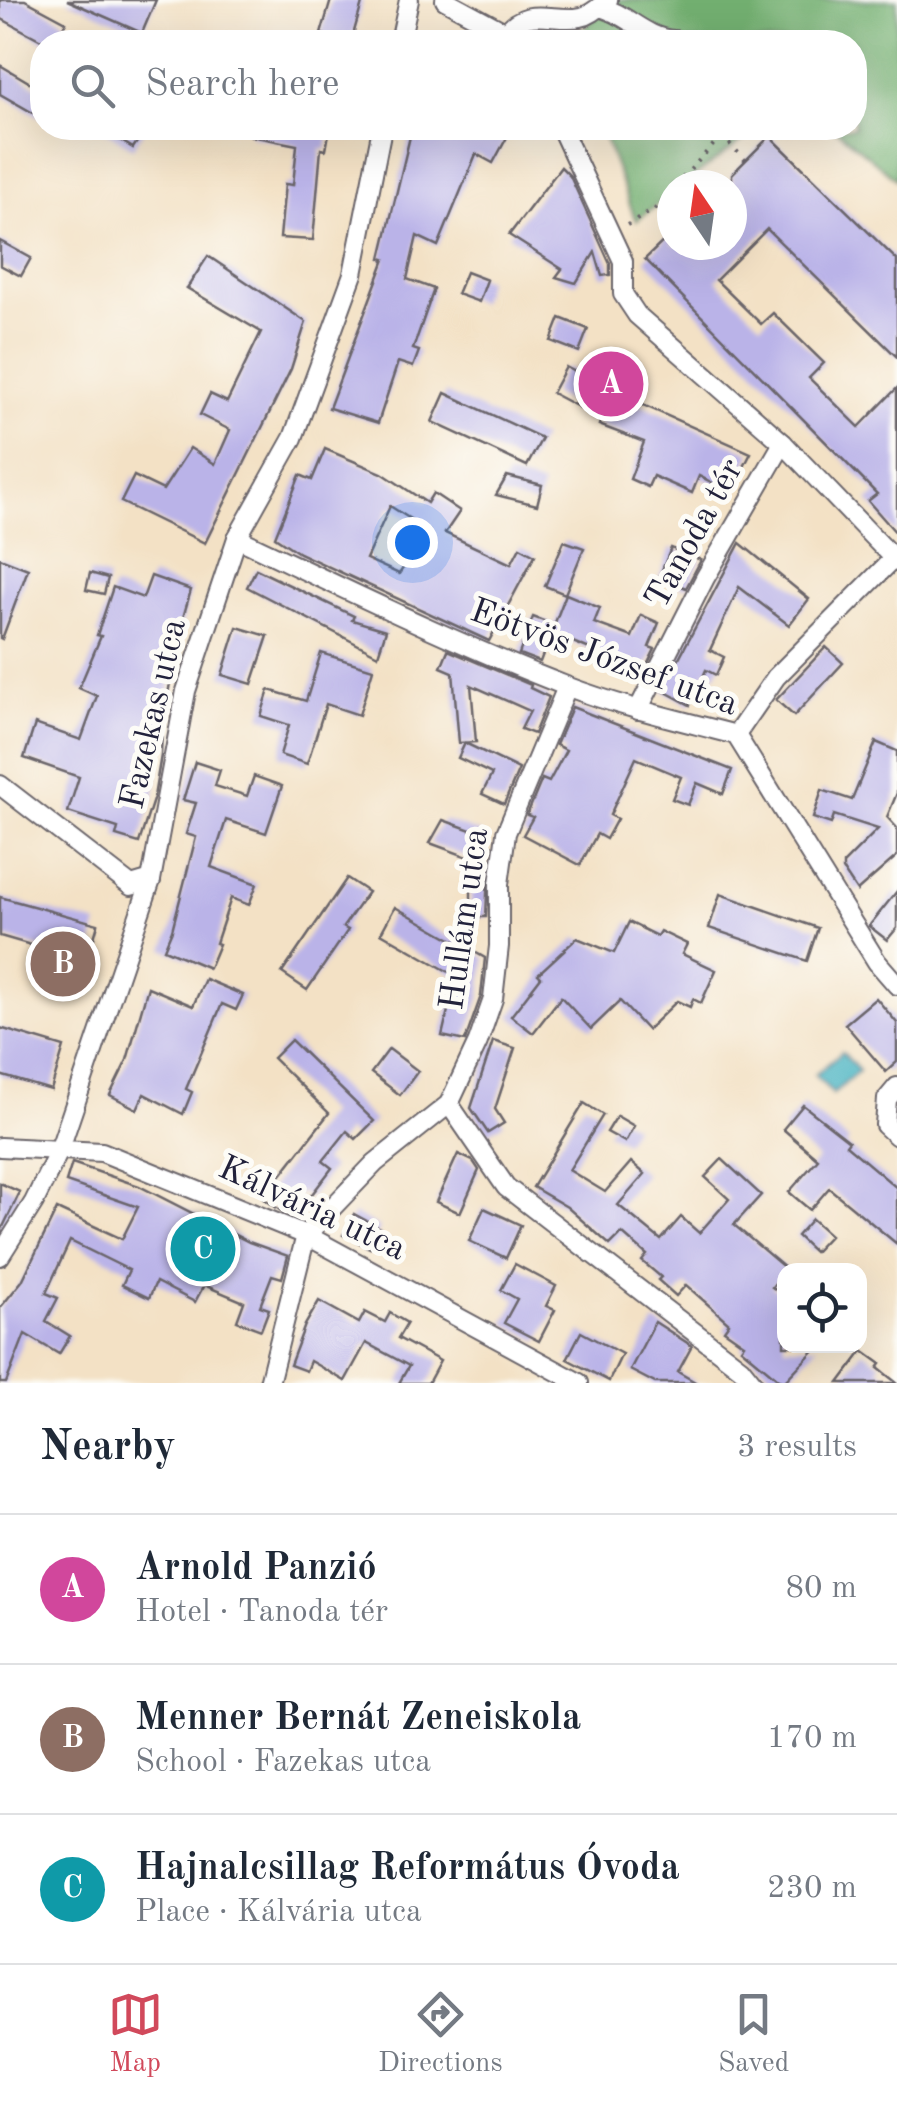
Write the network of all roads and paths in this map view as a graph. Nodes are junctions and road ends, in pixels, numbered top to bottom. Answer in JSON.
{"nodes":[{"id":1,"x":408,"y":0,"type":"edge"},
{"id":2,"x":445,"y":0,"type":"edge"},
{"id":3,"x":604,"y":4,"type":"edge"},
{"id":4,"x":402,"y":30,"type":"edge"},
{"id":5,"x":497,"y":30,"type":"edge"},
{"id":6,"x":512,"y":30,"type":"edge"},
{"id":7,"x":643,"y":30,"type":"edge"},
{"id":8,"x":380,"y":140,"type":"edge"},
{"id":9,"x":567,"y":140,"type":"edge"},
{"id":10,"x":717,"y":140,"type":"edge"},
{"id":11,"x":727,"y":140,"type":"edge"},
{"id":12,"x":746,"y":161,"type":"dead end"},
{"id":13,"x":689,"y":170,"type":"edge"},
{"id":14,"x":657,"y":207,"type":"edge"},
{"id":15,"x":619,"y":230,"type":"dead end"},
{"id":16,"x":782,"y":443,"type":"junction"},
{"id":17,"x":237,"y":538,"type":"junction"},
{"id":18,"x":896,"y":560,"type":"edge"},
{"id":19,"x":567,"y":686,"type":"junction"},
{"id":20,"x":638,"y":710,"type":"junction"},
{"id":21,"x":736,"y":735,"type":"junction"},
{"id":22,"x":0,"y":785,"type":"edge"},
{"id":23,"x":151,"y":880,"type":"junction"},
{"id":24,"x":897,"y":985,"type":"edge"},
{"id":25,"x":897,"y":1087,"type":"edge"},
{"id":26,"x":449,"y":1104,"type":"junction"},
{"id":27,"x":897,"y":1136,"type":"edge"},
{"id":28,"x":0,"y":1147,"type":"edge"},
{"id":29,"x":59,"y":1151,"type":"junction"},
{"id":30,"x":306,"y":1234,"type":"junction"},
{"id":31,"x":0,"y":1256,"type":"edge"},
{"id":32,"x":269,"y":1383,"type":"edge"},
{"id":33,"x":579,"y":1383,"type":"edge"},
{"id":34,"x":753,"y":1383,"type":"edge"}],
"edges":[{"from":1,"to":4,"type":"street"},
{"from":2,"to":5,"type":"street"},
{"from":3,"to":6,"type":"street"},
{"from":3,"to":7,"type":"street"},
{"from":8,"to":17,"type":"street","name":"Fazekas utca"},
{"from":9,"to":16,"type":"street","name":"Tanoda tér"},
{"from":10,"to":13,"type":"path"},
{"from":11,"to":12,"type":"path"},
{"from":14,"to":15,"type":"path"},
{"from":16,"to":18,"type":"street","name":"Tanoda tér"},
{"from":16,"to":20,"type":"street","name":"Tanoda tér"},
{"from":17,"to":19,"type":"street","name":"Eötvös József utca"},
{"from":17,"to":23,"type":"street","name":"Fazekas utca"},
{"from":18,"to":21,"type":"street"},
{"from":19,"to":20,"type":"street","name":"Eötvös József utca"},
{"from":19,"to":26,"type":"street","name":"Hullám utca"},
{"from":20,"to":21,"type":"street","name":"Eötvös József utca"},
{"from":21,"to":24,"type":"street","name":"Eötvös József utca"},
{"from":22,"to":23,"type":"street"},
{"from":23,"to":29,"type":"street","name":"Fazekas utca"},
{"from":25,"to":27,"type":"street"},
{"from":26,"to":30,"type":"street","name":"Hullám utca"},
{"from":26,"to":34,"type":"street"},
{"from":28,"to":29,"type":"street","name":"Kálvária utca"},
{"from":29,"to":30,"type":"street","name":"Kálvária utca"},
{"from":29,"to":31,"type":"street","name":"Fazekas utca"},
{"from":30,"to":32,"type":"street"},
{"from":30,"to":33,"type":"street","name":"Kálvária utca"}]}
